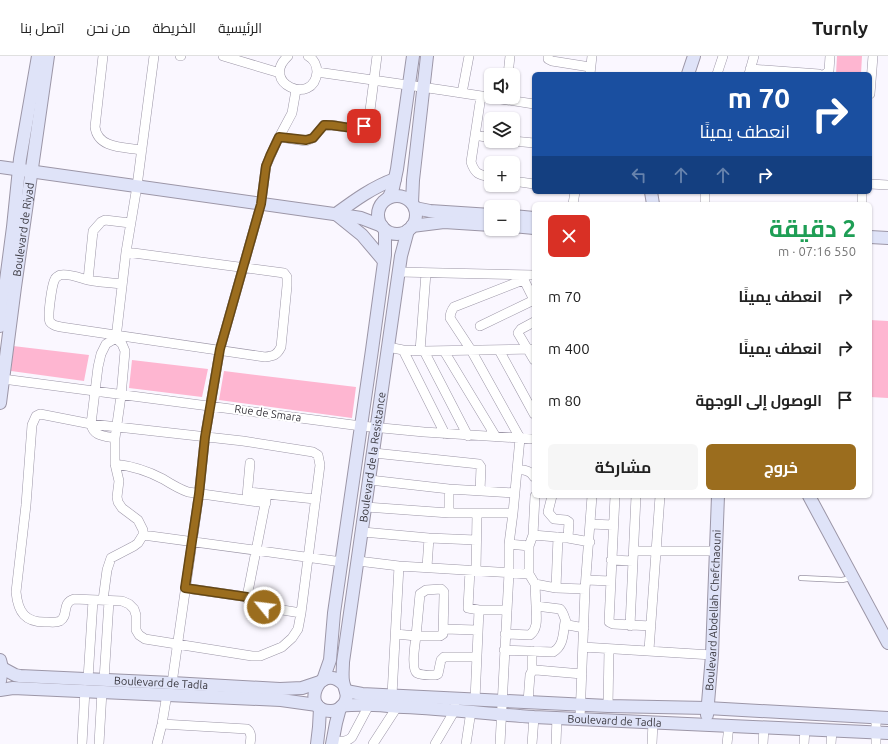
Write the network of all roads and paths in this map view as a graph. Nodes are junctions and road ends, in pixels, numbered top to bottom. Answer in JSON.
{"nodes":[{"id":1,"x":38,"y":56,"type":"edge"},
{"id":2,"x":48,"y":56,"type":"edge"},
{"id":3,"x":102,"y":56,"type":"edge"},
{"id":4,"x":154,"y":56,"type":"edge"},
{"id":5,"x":223,"y":56,"type":"edge"},
{"id":6,"x":288,"y":56,"type":"edge"},
{"id":7,"x":308,"y":56,"type":"edge"},
{"id":8,"x":377,"y":56,"type":"edge"},
{"id":9,"x":413,"y":56,"type":"edge"},
{"id":10,"x":427,"y":56,"type":"edge"},
{"id":11,"x":469,"y":56,"type":"edge"},
{"id":12,"x":510,"y":56,"type":"edge"},
{"id":13,"x":548,"y":56,"type":"edge"},
{"id":14,"x":592,"y":56,"type":"edge"},
{"id":15,"x":694,"y":56,"type":"edge"},
{"id":16,"x":723,"y":56,"type":"edge"},
{"id":17,"x":754,"y":56,"type":"edge"},
{"id":18,"x":830,"y":56,"type":"edge"},
{"id":19,"x":873,"y":56,"type":"edge"},
{"id":20,"x":509,"y":68,"type":"edge"},
{"id":21,"x":590,"y":71,"type":"edge"},
{"id":22,"x":749,"y":71,"type":"edge"},
{"id":23,"x":317,"y":72,"type":"junction"},
{"id":24,"x":689,"y":72,"type":"edge"},
{"id":25,"x":718,"y":72,"type":"edge"},
{"id":26,"x":772,"y":72,"type":"edge"},
{"id":27,"x":828,"y":72,"type":"edge"},
{"id":28,"x":872,"y":72,"type":"edge"},
{"id":29,"x":280,"y":73,"type":"junction"},
{"id":30,"x":374,"y":80,"type":"junction"},
{"id":31,"x":409,"y":85,"type":"junction"},
{"id":32,"x":423,"y":87,"type":"junction"},
{"id":33,"x":296,"y":90,"type":"junction"},
{"id":34,"x":462,"y":93,"type":"junction"},
{"id":35,"x":481,"y":96,"type":"junction"},
{"id":36,"x":484,"y":96,"type":"edge"},
{"id":37,"x":520,"y":101,"type":"edge"},
{"id":38,"x":532,"y":104,"type":"edge"},
{"id":39,"x":475,"y":135,"type":"junction"},
{"id":40,"x":279,"y":137,"type":"junction"},
{"id":41,"x":484,"y":137,"type":"edge"},
{"id":42,"x":520,"y":141,"type":"edge"},
{"id":43,"x":532,"y":143,"type":"edge"},
{"id":44,"x":142,"y":150,"type":"junction"},
{"id":45,"x":0,"y":167,"type":"edge"},
{"id":46,"x":19,"y":170,"type":"junction"},
{"id":47,"x":32,"y":172,"type":"junction"},
{"id":48,"x":484,"y":176,"type":"edge"},
{"id":49,"x":395,"y":179,"type":"junction"},
{"id":50,"x":520,"y":182,"type":"edge"},
{"id":51,"x":532,"y":184,"type":"edge"},
{"id":52,"x":872,"y":184,"type":"edge"},
{"id":53,"x":888,"y":185,"type":"edge"},
{"id":54,"x":137,"y":186,"type":"junction"},
{"id":55,"x":389,"y":197,"type":"junction"},
{"id":56,"x":261,"y":204,"type":"junction"},
{"id":57,"x":413,"y":205,"type":"junction"},
{"id":58,"x":380,"y":207,"type":"junction"},
{"id":59,"x":342,"y":215,"type":"junction"},
{"id":60,"x":484,"y":215,"type":"edge"},
{"id":61,"x":520,"y":217,"type":"edge"},
{"id":62,"x":532,"y":218,"type":"edge"},
{"id":63,"x":130,"y":222,"type":"junction"},
{"id":64,"x":484,"y":225,"type":"edge"},
{"id":65,"x":520,"y":227,"type":"edge"},
{"id":66,"x":384,"y":228,"type":"junction"},
{"id":67,"x":410,"y":228,"type":"junction"},
{"id":68,"x":532,"y":228,"type":"edge"},
{"id":69,"x":872,"y":237,"type":"edge"},
{"id":70,"x":888,"y":238,"type":"edge"},
{"id":71,"x":126,"y":252,"type":"junction"},
{"id":72,"x":384,"y":261,"type":"junction"},
{"id":73,"x":243,"y":267,"type":"junction"},
{"id":74,"x":400,"y":272,"type":"junction"},
{"id":75,"x":426,"y":273,"type":"junction"},
{"id":76,"x":532,"y":276,"type":"edge"},
{"id":77,"x":522,"y":278,"type":"junction"},
{"id":78,"x":88,"y":280,"type":"junction"},
{"id":79,"x":122,"y":284,"type":"junction"},
{"id":80,"x":2,"y":289,"type":"edge"},
{"id":81,"x":532,"y":296,"type":"edge"},
{"id":82,"x":532,"y":301,"type":"edge"},
{"id":83,"x":532,"y":323,"type":"edge"},
{"id":84,"x":0,"y":326,"type":"edge"},
{"id":85,"x":480,"y":326,"type":"dead end"},
{"id":86,"x":116,"y":336,"type":"junction"},
{"id":87,"x":388,"y":347,"type":"junction"},
{"id":88,"x":220,"y":349,"type":"junction"},
{"id":89,"x":531,"y":349,"type":"edge"},
{"id":90,"x":403,"y":350,"type":"junction"},
{"id":91,"x":471,"y":350,"type":"junction"},
{"id":92,"x":499,"y":350,"type":"junction"},
{"id":93,"x":422,"y":351,"type":"junction"},
{"id":94,"x":444,"y":351,"type":"junction"},
{"id":95,"x":3,"y":379,"type":"junction"},
{"id":96,"x":96,"y":392,"type":"junction"},
{"id":97,"x":121,"y":396,"type":"junction"},
{"id":98,"x":0,"y":403,"type":"edge"},
{"id":99,"x":210,"y":406,"type":"junction"},
{"id":100,"x":532,"y":410,"type":"edge"},
{"id":101,"x":91,"y":424,"type":"junction"},
{"id":102,"x":117,"y":426,"type":"junction"},
{"id":103,"x":361,"y":426,"type":"junction"},
{"id":104,"x":378,"y":427,"type":"junction"},
{"id":105,"x":444,"y":434,"type":"junction"},
{"id":106,"x":468,"y":436,"type":"junction"},
{"id":107,"x":205,"y":437,"type":"junction"},
{"id":108,"x":496,"y":437,"type":"junction"},
{"id":109,"x":115,"y":438,"type":"junction"},
{"id":110,"x":520,"y":438,"type":"junction"},
{"id":111,"x":532,"y":439,"type":"edge"},
{"id":112,"x":374,"y":453,"type":"junction"},
{"id":113,"x":250,"y":463,"type":"dead end"},
{"id":114,"x":116,"y":464,"type":"junction"},
{"id":115,"x":517,"y":470,"type":"junction"},
{"id":116,"x":532,"y":473,"type":"edge"},
{"id":117,"x":370,"y":480,"type":"junction"},
{"id":118,"x":449,"y":489,"type":"junction"},
{"id":119,"x":480,"y":491,"type":"junction"},
{"id":120,"x":515,"y":493,"type":"junction"},
{"id":121,"x":199,"y":494,"type":"junction"},
{"id":122,"x":267,"y":494,"type":"junction"},
{"id":123,"x":247,"y":496,"type":"junction"},
{"id":124,"x":535,"y":498,"type":"edge"},
{"id":125,"x":552,"y":498,"type":"edge"},
{"id":126,"x":592,"y":498,"type":"edge"},
{"id":127,"x":615,"y":498,"type":"edge"},
{"id":128,"x":636,"y":498,"type":"edge"},
{"id":129,"x":660,"y":498,"type":"edge"},
{"id":130,"x":718,"y":498,"type":"edge"},
{"id":131,"x":810,"y":498,"type":"edge"},
{"id":132,"x":315,"y":499,"type":"junction"},
{"id":133,"x":266,"y":503,"type":"junction"},
{"id":134,"x":366,"y":507,"type":"junction"},
{"id":135,"x":449,"y":513,"type":"junction"},
{"id":136,"x":513,"y":513,"type":"junction"},
{"id":137,"x":477,"y":514,"type":"junction"},
{"id":138,"x":590,"y":524,"type":"junction"},
{"id":139,"x":613,"y":525,"type":"junction"},
{"id":140,"x":362,"y":532,"type":"junction"},
{"id":141,"x":143,"y":535,"type":"junction"},
{"id":142,"x":533,"y":535,"type":"junction"},
{"id":143,"x":558,"y":537,"type":"junction"},
{"id":144,"x":429,"y":538,"type":"junction"},
{"id":145,"x":568,"y":538,"type":"junction"},
{"id":146,"x":476,"y":540,"type":"junction"},
{"id":147,"x":192,"y":541,"type":"junction"},
{"id":148,"x":590,"y":542,"type":"junction"},
{"id":149,"x":509,"y":544,"type":"junction"},
{"id":150,"x":529,"y":546,"type":"junction"},
{"id":151,"x":256,"y":550,"type":"junction"},
{"id":152,"x":634,"y":551,"type":"junction"},
{"id":153,"x":657,"y":551,"type":"junction"},
{"id":154,"x":715,"y":551,"type":"junction"},
{"id":155,"x":307,"y":556,"type":"junction"},
{"id":156,"x":611,"y":560,"type":"junction"},
{"id":157,"x":358,"y":561,"type":"junction"},
{"id":158,"x":633,"y":561,"type":"junction"},
{"id":159,"x":342,"y":562,"type":"junction"},
{"id":160,"x":399,"y":566,"type":"junction"},
{"id":161,"x":427,"y":567,"type":"junction"},
{"id":162,"x":473,"y":570,"type":"junction"},
{"id":163,"x":509,"y":573,"type":"junction"},
{"id":164,"x":529,"y":574,"type":"junction"},
{"id":165,"x":852,"y":577,"type":"junction"},
{"id":166,"x":801,"y":578,"type":"dead end"},
{"id":167,"x":610,"y":581,"type":"junction"},
{"id":168,"x":535,"y":584,"type":"junction"},
{"id":169,"x":586,"y":585,"type":"junction"},
{"id":170,"x":185,"y":588,"type":"junction"},
{"id":171,"x":556,"y":588,"type":"junction"},
{"id":172,"x":247,"y":597,"type":"junction"},
{"id":173,"x":93,"y":600,"type":"junction"},
{"id":174,"x":106,"y":600,"type":"junction"},
{"id":175,"x":536,"y":606,"type":"junction"},
{"id":176,"x":479,"y":610,"type":"junction"},
{"id":177,"x":506,"y":610,"type":"junction"},
{"id":178,"x":301,"y":613,"type":"junction"},
{"id":179,"x":565,"y":622,"type":"junction"},
{"id":180,"x":630,"y":626,"type":"junction"},
{"id":181,"x":651,"y":626,"type":"junction"},
{"id":182,"x":444,"y":628,"type":"junction"},
{"id":183,"x":584,"y":628,"type":"junction"},
{"id":184,"x":477,"y":630,"type":"junction"},
{"id":185,"x":396,"y":634,"type":"junction"},
{"id":186,"x":505,"y":634,"type":"junction"},
{"id":187,"x":416,"y":636,"type":"junction"},
{"id":188,"x":888,"y":643,"type":"edge"},
{"id":189,"x":178,"y":645,"type":"junction"},
{"id":190,"x":583,"y":647,"type":"junction"},
{"id":191,"x":609,"y":649,"type":"junction"},
{"id":192,"x":504,"y":650,"type":"junction"},
{"id":193,"x":649,"y":650,"type":"junction"},
{"id":194,"x":532,"y":651,"type":"junction"},
{"id":195,"x":712,"y":655,"type":"junction"},
{"id":196,"x":476,"y":657,"type":"junction"},
{"id":197,"x":1,"y":664,"type":"edge"},
{"id":198,"x":532,"y":671,"type":"junction"},
{"id":199,"x":582,"y":674,"type":"junction"},
{"id":200,"x":322,"y":681,"type":"junction"},
{"id":201,"x":0,"y":682,"type":"edge"},
{"id":202,"x":172,"y":683,"type":"junction"},
{"id":203,"x":87,"y":685,"type":"junction"},
{"id":204,"x":103,"y":686,"type":"junction"},
{"id":205,"x":345,"y":688,"type":"junction"},
{"id":206,"x":0,"y":690,"type":"edge"},
{"id":207,"x":167,"y":694,"type":"junction"},
{"id":208,"x":392,"y":696,"type":"junction"},
{"id":209,"x":475,"y":700,"type":"junction"},
{"id":210,"x":501,"y":701,"type":"junction"},
{"id":211,"x":528,"y":702,"type":"junction"},
{"id":212,"x":455,"y":704,"type":"junction"},
{"id":213,"x":580,"y":704,"type":"junction"},
{"id":214,"x":369,"y":705,"type":"junction"},
{"id":215,"x":319,"y":706,"type":"junction"},
{"id":216,"x":608,"y":706,"type":"junction"},
{"id":217,"x":341,"y":707,"type":"junction"},
{"id":218,"x":397,"y":707,"type":"junction"},
{"id":219,"x":707,"y":708,"type":"junction"},
{"id":220,"x":471,"y":711,"type":"junction"},
{"id":221,"x":501,"y":715,"type":"junction"},
{"id":222,"x":534,"y":716,"type":"junction"},
{"id":223,"x":557,"y":717,"type":"junction"},
{"id":224,"x":580,"y":718,"type":"junction"},
{"id":225,"x":882,"y":718,"type":"edge"},
{"id":226,"x":652,"y":722,"type":"junction"},
{"id":227,"x":162,"y":724,"type":"junction"},
{"id":228,"x":706,"y":724,"type":"junction"},
{"id":229,"x":729,"y":726,"type":"junction"},
{"id":230,"x":764,"y":727,"type":"junction"},
{"id":231,"x":805,"y":729,"type":"junction"},
{"id":232,"x":832,"y":730,"type":"junction"},
{"id":233,"x":881,"y":736,"type":"edge"},
{"id":234,"x":332,"y":742,"type":"edge"},
{"id":235,"x":82,"y":744,"type":"edge"},
{"id":236,"x":99,"y":744,"type":"edge"},
{"id":237,"x":157,"y":744,"type":"edge"},
{"id":238,"x":250,"y":744,"type":"edge"},
{"id":239,"x":317,"y":744,"type":"edge"},
{"id":240,"x":372,"y":744,"type":"edge"},
{"id":241,"x":435,"y":744,"type":"edge"},
{"id":242,"x":466,"y":744,"type":"edge"},
{"id":243,"x":500,"y":744,"type":"edge"},
{"id":244,"x":532,"y":744,"type":"edge"},
{"id":245,"x":556,"y":744,"type":"edge"},
{"id":246,"x":652,"y":744,"type":"edge"},
{"id":247,"x":727,"y":744,"type":"edge"},
{"id":248,"x":763,"y":744,"type":"edge"},
{"id":249,"x":804,"y":744,"type":"edge"},
{"id":250,"x":831,"y":744,"type":"edge"}],
"edges":[{"from":1,"to":46,"type":"main road","name":"Boulevard de Riyad"},
{"from":2,"to":47,"type":"main road","name":"Boulevard de Riyad"},
{"from":3,"to":44,"type":"street"},
{"from":4,"to":44,"type":"street"},
{"from":5,"to":29,"type":"street"},
{"from":6,"to":29,"type":"street"},
{"from":7,"to":23,"type":"street"},
{"from":8,"to":30,"type":"street"},
{"from":9,"to":31,"type":"main road"},
{"from":10,"to":32,"type":"main road"},
{"from":11,"to":34,"type":"street"},
{"from":12,"to":20,"type":"street"},
{"from":13,"to":21,"type":"street"},
{"from":14,"to":21,"type":"street"},
{"from":15,"to":24,"type":"main road"},
{"from":16,"to":25,"type":"street"},
{"from":17,"to":22,"type":"street"},
{"from":18,"to":27,"type":"street"},
{"from":19,"to":28,"type":"street"},
{"from":22,"to":26,"type":"street"},
{"from":23,"to":30,"type":"street"},
{"from":23,"to":33,"type":"street"},
{"from":29,"to":33,"type":"street"},
{"from":30,"to":31,"type":"street"},
{"from":30,"to":40,"type":"street"},
{"from":31,"to":32,"type":"street"},
{"from":31,"to":49,"type":"main road"},
{"from":32,"to":34,"type":"street"},
{"from":32,"to":57,"type":"main road"},
{"from":33,"to":40,"type":"street"},
{"from":34,"to":35,"type":"street"},
{"from":35,"to":36,"type":"street"},
{"from":35,"to":39,"type":"street"},
{"from":37,"to":38,"type":"street"},
{"from":39,"to":41,"type":"street"},
{"from":39,"to":48,"type":"street"},
{"from":40,"to":56,"type":"street"},
{"from":42,"to":43,"type":"street"},
{"from":44,"to":54,"type":"street"},
{"from":45,"to":46,"type":"main road"},
{"from":46,"to":47,"type":"main road"},
{"from":46,"to":80,"type":"main road","name":"Boulevard de Riyad"},
{"from":47,"to":54,"type":"main road"},
{"from":47,"to":95,"type":"main road","name":"Boulevard de Riyad"},
{"from":49,"to":55,"type":"main road"},
{"from":49,"to":59,"type":"main road"},
{"from":50,"to":51,"type":"street"},
{"from":52,"to":53,"type":"street"},
{"from":54,"to":56,"type":"main road"},
{"from":54,"to":63,"type":"street"},
{"from":55,"to":57,"type":"main road"},
{"from":55,"to":58,"type":"main road"},
{"from":56,"to":59,"type":"main road"},
{"from":56,"to":73,"type":"street"},
{"from":57,"to":60,"type":"main road"},
{"from":57,"to":67,"type":"main road"},
{"from":58,"to":59,"type":"main road"},
{"from":58,"to":66,"type":"main road"},
{"from":59,"to":66,"type":"main road"},
{"from":59,"to":72,"type":"main road"},
{"from":61,"to":62,"type":"main road"},
{"from":63,"to":71,"type":"street"},
{"from":63,"to":78,"type":"street"},
{"from":64,"to":67,"type":"main road"},
{"from":65,"to":68,"type":"main road"},
{"from":66,"to":67,"type":"main road"},
{"from":66,"to":72,"type":"main road","name":"Boulevard de la Resistance"},
{"from":67,"to":74,"type":"main road","name":"Boulevard de la Resistance"},
{"from":69,"to":70,"type":"main road"},
{"from":71,"to":73,"type":"street"},
{"from":71,"to":79,"type":"street"},
{"from":72,"to":103,"type":"main road","name":"Boulevard de la Resistance"},
{"from":73,"to":88,"type":"street"},
{"from":73,"to":88,"type":"street"},
{"from":74,"to":75,"type":"street"},
{"from":74,"to":87,"type":"main road","name":"Boulevard de la Resistance"},
{"from":75,"to":77,"type":"street"},
{"from":75,"to":93,"type":"street"},
{"from":76,"to":77,"type":"street"},
{"from":77,"to":81,"type":"street"},
{"from":77,"to":91,"type":"street"},
{"from":78,"to":79,"type":"street"},
{"from":78,"to":86,"type":"street"},
{"from":79,"to":86,"type":"street"},
{"from":80,"to":84,"type":"main road","name":"Boulevard de Riyad"},
{"from":82,"to":85,"type":"street"},
{"from":83,"to":89,"type":"street"},
{"from":86,"to":88,"type":"street"},
{"from":86,"to":96,"type":"street"},
{"from":86,"to":97,"type":"street"},
{"from":87,"to":90,"type":"street"},
{"from":87,"to":104,"type":"main road","name":"Boulevard de la Resistance"},
{"from":88,"to":99,"type":"street"},
{"from":89,"to":92,"type":"street"},
{"from":90,"to":93,"type":"street"},
{"from":90,"to":105,"type":"street"},
{"from":91,"to":92,"type":"street"},
{"from":91,"to":94,"type":"street"},
{"from":91,"to":110,"type":"street"},
{"from":92,"to":100,"type":"street"},
{"from":93,"to":94,"type":"street"},
{"from":93,"to":106,"type":"street"},
{"from":94,"to":108,"type":"street"},
{"from":95,"to":96,"type":"street","name":"Rue de Smara"},
{"from":95,"to":98,"type":"main road","name":"Boulevard de Riyad"},
{"from":96,"to":97,"type":"street","name":"Rue de Smara"},
{"from":96,"to":101,"type":"street"},
{"from":97,"to":99,"type":"street","name":"Rue de Smara"},
{"from":97,"to":102,"type":"street"},
{"from":99,"to":103,"type":"street","name":"Rue de Smara"},
{"from":99,"to":107,"type":"street"},
{"from":101,"to":102,"type":"street"},
{"from":101,"to":109,"type":"street"},
{"from":101,"to":173,"type":"street"},
{"from":102,"to":107,"type":"street"},
{"from":102,"to":109,"type":"street"},
{"from":103,"to":104,"type":"street","name":"Rue de Smara"},
{"from":103,"to":159,"type":"main road","name":"Boulevard de la Resistance"},
{"from":104,"to":105,"type":"street","name":"Rue de Smara"},
{"from":104,"to":112,"type":"main road","name":"Boulevard de la Resistance"},
{"from":105,"to":106,"type":"street","name":"Rue de Smara"},
{"from":106,"to":108,"type":"street","name":"Rue de Smara"},
{"from":107,"to":121,"type":"street"},
{"from":107,"to":132,"type":"street"},
{"from":108,"to":110,"type":"street","name":"Rue de Smara"},
{"from":109,"to":114,"type":"street"},
{"from":110,"to":111,"type":"street","name":"Rue de Smara"},
{"from":110,"to":115,"type":"street"},
{"from":112,"to":117,"type":"main road","name":"Boulevard de la Resistance"},
{"from":112,"to":119,"type":"street"},
{"from":113,"to":123,"type":"street"},
{"from":114,"to":121,"type":"street"},
{"from":114,"to":141,"type":"street"},
{"from":115,"to":116,"type":"street"},
{"from":115,"to":120,"type":"street"},
{"from":117,"to":118,"type":"street"},
{"from":117,"to":134,"type":"main road","name":"Boulevard de la Resistance"},
{"from":118,"to":119,"type":"street"},
{"from":118,"to":135,"type":"street"},
{"from":119,"to":120,"type":"street"},
{"from":120,"to":136,"type":"street"},
{"from":121,"to":123,"type":"street"},
{"from":121,"to":147,"type":"street"},
{"from":122,"to":123,"type":"street"},
{"from":122,"to":132,"type":"street"},
{"from":122,"to":133,"type":"street"},
{"from":123,"to":133,"type":"street"},
{"from":124,"to":142,"type":"street"},
{"from":125,"to":145,"type":"street"},
{"from":126,"to":138,"type":"street"},
{"from":127,"to":139,"type":"street"},
{"from":128,"to":152,"type":"street"},
{"from":129,"to":153,"type":"street"},
{"from":130,"to":154,"type":"main road","name":"Boulevard Abdellah Chefchaouni"},
{"from":131,"to":165,"type":"main road"},
{"from":132,"to":155,"type":"street"},
{"from":133,"to":151,"type":"street"},
{"from":134,"to":135,"type":"street"},
{"from":134,"to":140,"type":"main road","name":"Boulevard de la Resistance"},
{"from":135,"to":137,"type":"street"},
{"from":136,"to":137,"type":"street"},
{"from":136,"to":149,"type":"street"},
{"from":137,"to":146,"type":"street"},
{"from":138,"to":139,"type":"street"},
{"from":138,"to":148,"type":"street"},
{"from":139,"to":156,"type":"street"},
{"from":140,"to":144,"type":"street"},
{"from":140,"to":157,"type":"main road","name":"Boulevard de la Resistance"},
{"from":141,"to":147,"type":"street"},
{"from":141,"to":174,"type":"street"},
{"from":142,"to":143,"type":"street"},
{"from":142,"to":150,"type":"street"},
{"from":143,"to":145,"type":"street"},
{"from":143,"to":171,"type":"street"},
{"from":144,"to":146,"type":"street"},
{"from":144,"to":161,"type":"street"},
{"from":145,"to":148,"type":"street"},
{"from":146,"to":162,"type":"street"},
{"from":147,"to":151,"type":"street"},
{"from":147,"to":170,"type":"street"},
{"from":148,"to":169,"type":"street"},
{"from":149,"to":150,"type":"street"},
{"from":149,"to":163,"type":"street"},
{"from":150,"to":164,"type":"street"},
{"from":151,"to":155,"type":"street"},
{"from":151,"to":172,"type":"street"},
{"from":152,"to":153,"type":"street"},
{"from":152,"to":158,"type":"street"},
{"from":153,"to":154,"type":"street"},
{"from":153,"to":181,"type":"street"},
{"from":154,"to":195,"type":"main road","name":"Boulevard Abdellah Chefchaouni"},
{"from":155,"to":159,"type":"street"},
{"from":155,"to":178,"type":"street"},
{"from":156,"to":158,"type":"street"},
{"from":156,"to":167,"type":"street"},
{"from":157,"to":160,"type":"street"},
{"from":157,"to":205,"type":"main road","name":"Boulevard de la Resistance"},
{"from":158,"to":180,"type":"street"},
{"from":159,"to":200,"type":"main road","name":"Boulevard de la Resistance"},
{"from":160,"to":161,"type":"street"},
{"from":160,"to":185,"type":"street"},
{"from":161,"to":162,"type":"street"},
{"from":162,"to":163,"type":"street"},
{"from":162,"to":176,"type":"street"},
{"from":163,"to":164,"type":"street"},
{"from":163,"to":177,"type":"street"},
{"from":164,"to":168,"type":"street"},
{"from":165,"to":166,"type":"lane"},
{"from":165,"to":188,"type":"main road"},
{"from":167,"to":169,"type":"street"},
{"from":167,"to":180,"type":"street"},
{"from":168,"to":171,"type":"street"},
{"from":168,"to":175,"type":"street"},
{"from":169,"to":171,"type":"street"},
{"from":169,"to":183,"type":"street"},
{"from":170,"to":172,"type":"street"},
{"from":170,"to":189,"type":"street"},
{"from":172,"to":178,"type":"street"},
{"from":173,"to":174,"type":"street"},
{"from":173,"to":203,"type":"street"},
{"from":174,"to":189,"type":"street"},
{"from":174,"to":204,"type":"street"},
{"from":175,"to":179,"type":"street"},
{"from":175,"to":186,"type":"street"},
{"from":176,"to":177,"type":"street"},
{"from":176,"to":184,"type":"street"},
{"from":177,"to":186,"type":"street"},
{"from":178,"to":189,"type":"street"},
{"from":179,"to":183,"type":"street"},
{"from":179,"to":194,"type":"street"},
{"from":180,"to":181,"type":"street"},
{"from":181,"to":193,"type":"street"},
{"from":182,"to":184,"type":"street"},
{"from":182,"to":187,"type":"street"},
{"from":182,"to":187,"type":"street"},
{"from":183,"to":190,"type":"street"},
{"from":184,"to":196,"type":"street"},
{"from":185,"to":187,"type":"street"},
{"from":185,"to":208,"type":"street"},
{"from":186,"to":192,"type":"street"},
{"from":187,"to":196,"type":"street"},
{"from":189,"to":202,"type":"street"},
{"from":190,"to":191,"type":"street"},
{"from":190,"to":199,"type":"street"},
{"from":191,"to":193,"type":"street"},
{"from":191,"to":216,"type":"street"},
{"from":192,"to":194,"type":"street"},
{"from":192,"to":210,"type":"street"},
{"from":193,"to":195,"type":"street"},
{"from":194,"to":198,"type":"street"},
{"from":195,"to":219,"type":"main road","name":"Boulevard Abdellah Chefchaouni"},
{"from":196,"to":209,"type":"street"},
{"from":197,"to":201,"type":"main road"},
{"from":197,"to":203,"type":"main road","name":"Boulevard de Tadla"},
{"from":198,"to":199,"type":"street"},
{"from":198,"to":211,"type":"street"},
{"from":199,"to":213,"type":"street"},
{"from":200,"to":202,"type":"main road","name":"Boulevard de Tadla"},
{"from":200,"to":205,"type":"main road"},
{"from":200,"to":215,"type":"main road","name":"Boulevard de la Resistance"},
{"from":202,"to":204,"type":"main road","name":"Boulevard de Tadla"},
{"from":203,"to":204,"type":"main road","name":"Boulevard de Tadla"},
{"from":203,"to":206,"type":"main road","name":"Boulevard de Tadla"},
{"from":203,"to":235,"type":"street"},
{"from":204,"to":207,"type":"main road","name":"Boulevard de Tadla"},
{"from":204,"to":236,"type":"street"},
{"from":205,"to":208,"type":"main road","name":"Boulevard de Tadla"},
{"from":205,"to":217,"type":"main road","name":"Boulevard de la Resistance"},
{"from":207,"to":215,"type":"main road","name":"Boulevard de Tadla"},
{"from":207,"to":227,"type":"street"},
{"from":208,"to":212,"type":"main road","name":"Boulevard de Tadla"},
{"from":209,"to":210,"type":"main road","name":"Boulevard de Tadla"},
{"from":209,"to":212,"type":"main road","name":"Boulevard de Tadla"},
{"from":210,"to":211,"type":"main road","name":"Boulevard de Tadla"},
{"from":210,"to":221,"type":"street"},
{"from":211,"to":213,"type":"main road","name":"Boulevard de Tadla"},
{"from":212,"to":218,"type":"main road","name":"Boulevard de Tadla"},
{"from":212,"to":220,"type":"main road","name":"Boulevard de Tadla"},
{"from":212,"to":241,"type":"street"},
{"from":213,"to":216,"type":"main road","name":"Boulevard de Tadla"},
{"from":213,"to":224,"type":"street"},
{"from":214,"to":217,"type":"main road","name":"Boulevard de Tadla"},
{"from":214,"to":218,"type":"main road","name":"Boulevard de Tadla"},
{"from":214,"to":234,"type":"street"},
{"from":215,"to":217,"type":"main road"},
{"from":215,"to":239,"type":"main road","name":"Boulevard de la Resistance"},
{"from":216,"to":219,"type":"main road","name":"Boulevard de Tadla"},
{"from":217,"to":234,"type":"main road","name":"Boulevard de la Resistance"},
{"from":218,"to":240,"type":"street"},
{"from":219,"to":225,"type":"main road","name":"Boulevard de Tadla"},
{"from":219,"to":228,"type":"main road","name":"Boulevard Abdellah Chefchaouni"},
{"from":220,"to":221,"type":"main road","name":"Boulevard de Tadla"},
{"from":220,"to":242,"type":"street"},
{"from":221,"to":222,"type":"main road","name":"Boulevard de Tadla"},
{"from":221,"to":243,"type":"street"},
{"from":222,"to":223,"type":"main road","name":"Boulevard de Tadla"},
{"from":222,"to":244,"type":"street"},
{"from":223,"to":224,"type":"main road","name":"Boulevard de Tadla"},
{"from":223,"to":245,"type":"street"},
{"from":224,"to":226,"type":"main road","name":"Boulevard de Tadla"},
{"from":225,"to":233,"type":"street"},
{"from":226,"to":228,"type":"main road","name":"Boulevard de Tadla"},
{"from":226,"to":246,"type":"street"},
{"from":227,"to":237,"type":"street"},
{"from":227,"to":238,"type":"street"},
{"from":228,"to":229,"type":"main road","name":"Boulevard de Tadla"},
{"from":229,"to":230,"type":"main road","name":"Boulevard de Tadla"},
{"from":229,"to":247,"type":"street"},
{"from":230,"to":231,"type":"main road","name":"Boulevard de Tadla"},
{"from":230,"to":248,"type":"street"},
{"from":231,"to":232,"type":"main road","name":"Boulevard de Tadla"},
{"from":231,"to":249,"type":"street"},
{"from":232,"to":233,"type":"main road","name":"Boulevard de Tadla"},
{"from":232,"to":250,"type":"street"}]}
